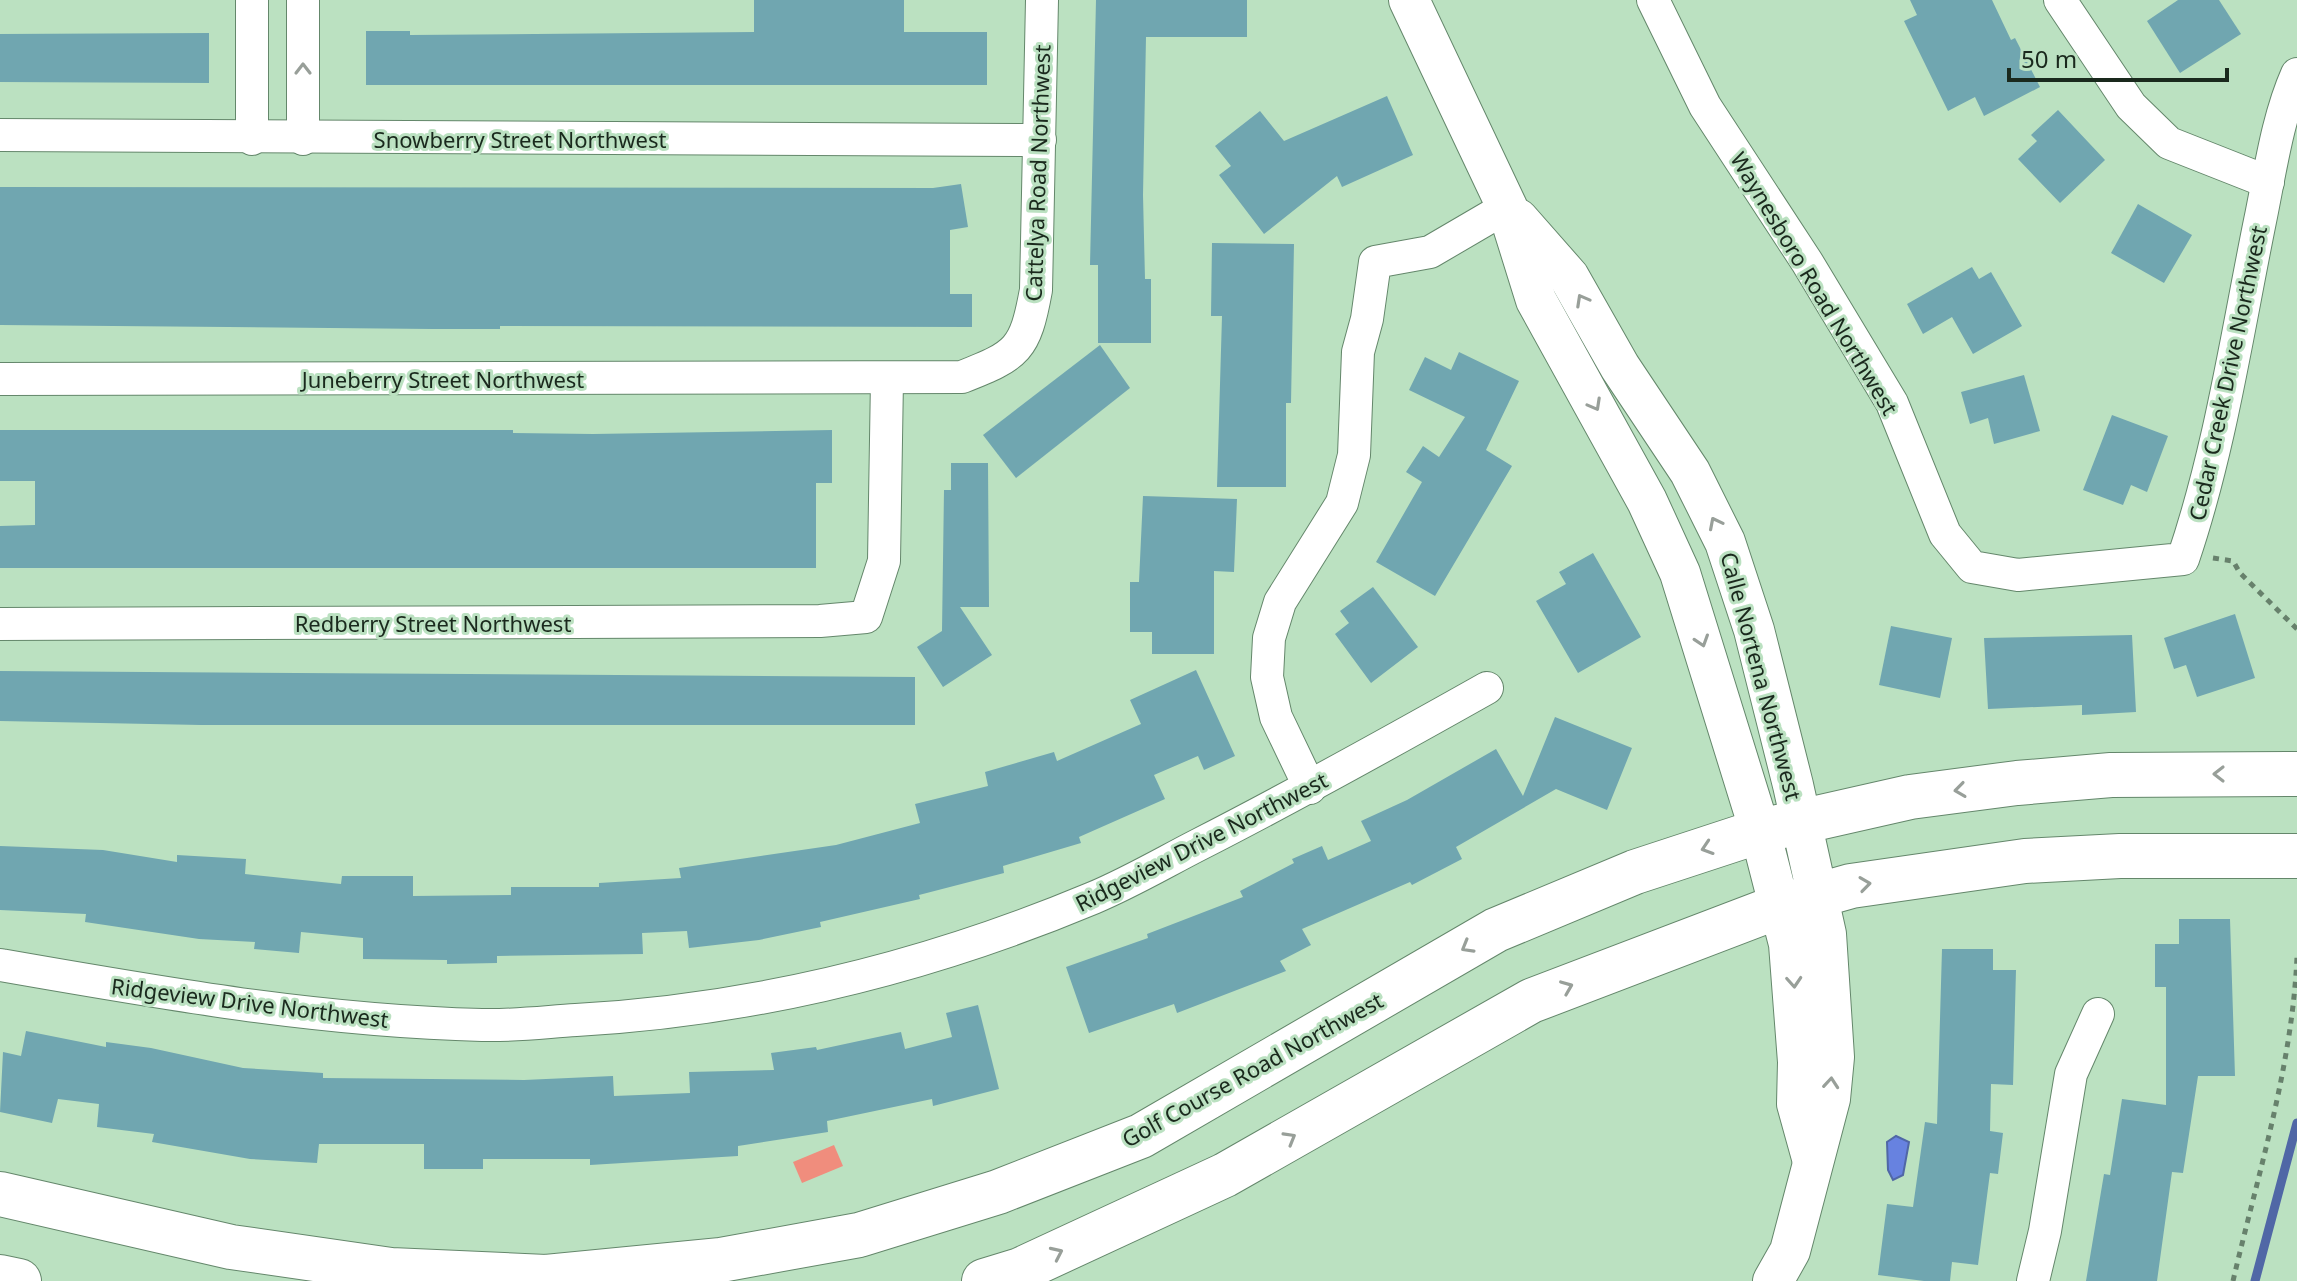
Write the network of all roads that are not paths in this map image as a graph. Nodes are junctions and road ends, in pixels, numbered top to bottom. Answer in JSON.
{"nodes":[{"id":1,"x":252,"y":0,"type":"edge"},
{"id":2,"x":303,"y":0,"type":"edge"},
{"id":3,"x":1042,"y":0,"type":"edge"},
{"id":4,"x":1409,"y":0,"type":"edge"},
{"id":5,"x":1653,"y":0,"type":"edge"},
{"id":6,"x":2060,"y":0,"type":"edge"},
{"id":7,"x":2297,"y":74,"type":"edge"},
{"id":8,"x":0,"y":135,"type":"edge"},
{"id":9,"x":252,"y":139,"type":"junction"},
{"id":10,"x":303,"y":139,"type":"junction"},
{"id":11,"x":1040,"y":140,"type":"junction"},
{"id":12,"x":2268,"y":182,"type":"junction"},
{"id":13,"x":1507,"y":207,"type":"junction"},
{"id":14,"x":0,"y":379,"type":"edge"},
{"id":15,"x":887,"y":379,"type":"junction"},
{"id":16,"x":2183,"y":559,"type":"joint"},
{"id":17,"x":0,"y":624,"type":"edge"},
{"id":18,"x":1487,"y":688,"type":"dead end"},
{"id":19,"x":2297,"y":774,"type":"edge"},
{"id":20,"x":1310,"y":788,"type":"junction"},
{"id":21,"x":1780,"y":825,"type":"junction"},
{"id":22,"x":2297,"y":856,"type":"edge"},
{"id":23,"x":1799,"y":900,"type":"junction"},
{"id":24,"x":0,"y":965,"type":"edge"},
{"id":25,"x":2098,"y":1014,"type":"dead end"},
{"id":26,"x":0,"y":1194,"type":"edge"},
{"id":27,"x":0,"y":1277,"type":"edge"},
{"id":28,"x":19,"y":1281,"type":"edge"},
{"id":29,"x":984,"y":1281,"type":"edge"},
{"id":30,"x":1773,"y":1281,"type":"edge"},
{"id":31,"x":2033,"y":1281,"type":"edge"}],
"edges":[{"from":1,"to":9,"type":"street"},
{"from":10,"to":2,"type":"street","one_way":true},
{"from":3,"to":11,"type":"street","name":"Cattelya Road Northwest"},
{"from":4,"to":13,"type":"street","name":"Calle Nortena Northwest"},
{"from":5,"to":16,"type":"street","name":"Waynesboro Road Northwest"},
{"from":6,"to":12,"type":"street"},
{"from":7,"to":12,"type":"street","name":"Cedar Creek Drive Northwest"},
{"from":8,"to":9,"type":"street","name":"Snowberry Street Northwest"},
{"from":9,"to":10,"type":"street","name":"Snowberry Street Northwest"},
{"from":10,"to":11,"type":"street","name":"Snowberry Street Northwest"},
{"from":11,"to":15,"type":"street","name":"Cattelya Road Northwest"},
{"from":12,"to":16,"type":"street","name":"Cedar Creek Drive Northwest"},
{"from":13,"to":20,"type":"street"},
{"from":13,"to":21,"type":"street","name":"Calle Nortena Northwest","one_way":true},
{"from":21,"to":13,"type":"street","name":"Calle Nortena Northwest","one_way":true},
{"from":14,"to":15,"type":"street","name":"Juneberry Street Northwest"},
{"from":15,"to":17,"type":"street","name":"Redberry Street Northwest"},
{"from":18,"to":20,"type":"street","name":"Ridgeview Drive Northwest"},
{"from":19,"to":21,"type":"main road","name":"Golf Course Road Northwest","one_way":true},
{"from":20,"to":24,"type":"street","name":"Ridgeview Drive Northwest"},
{"from":21,"to":23,"type":"street","name":"Calle Nortena Northwest"},
{"from":21,"to":26,"type":"main road","name":"Golf Course Road Northwest","one_way":true},
{"from":23,"to":22,"type":"main road","one_way":true},
{"from":29,"to":23,"type":"main road","one_way":true},
{"from":23,"to":30,"type":"street","name":"Calle Nortena Northwest"},
{"from":25,"to":31,"type":"street"},
{"from":27,"to":28,"type":"main road"}]}
